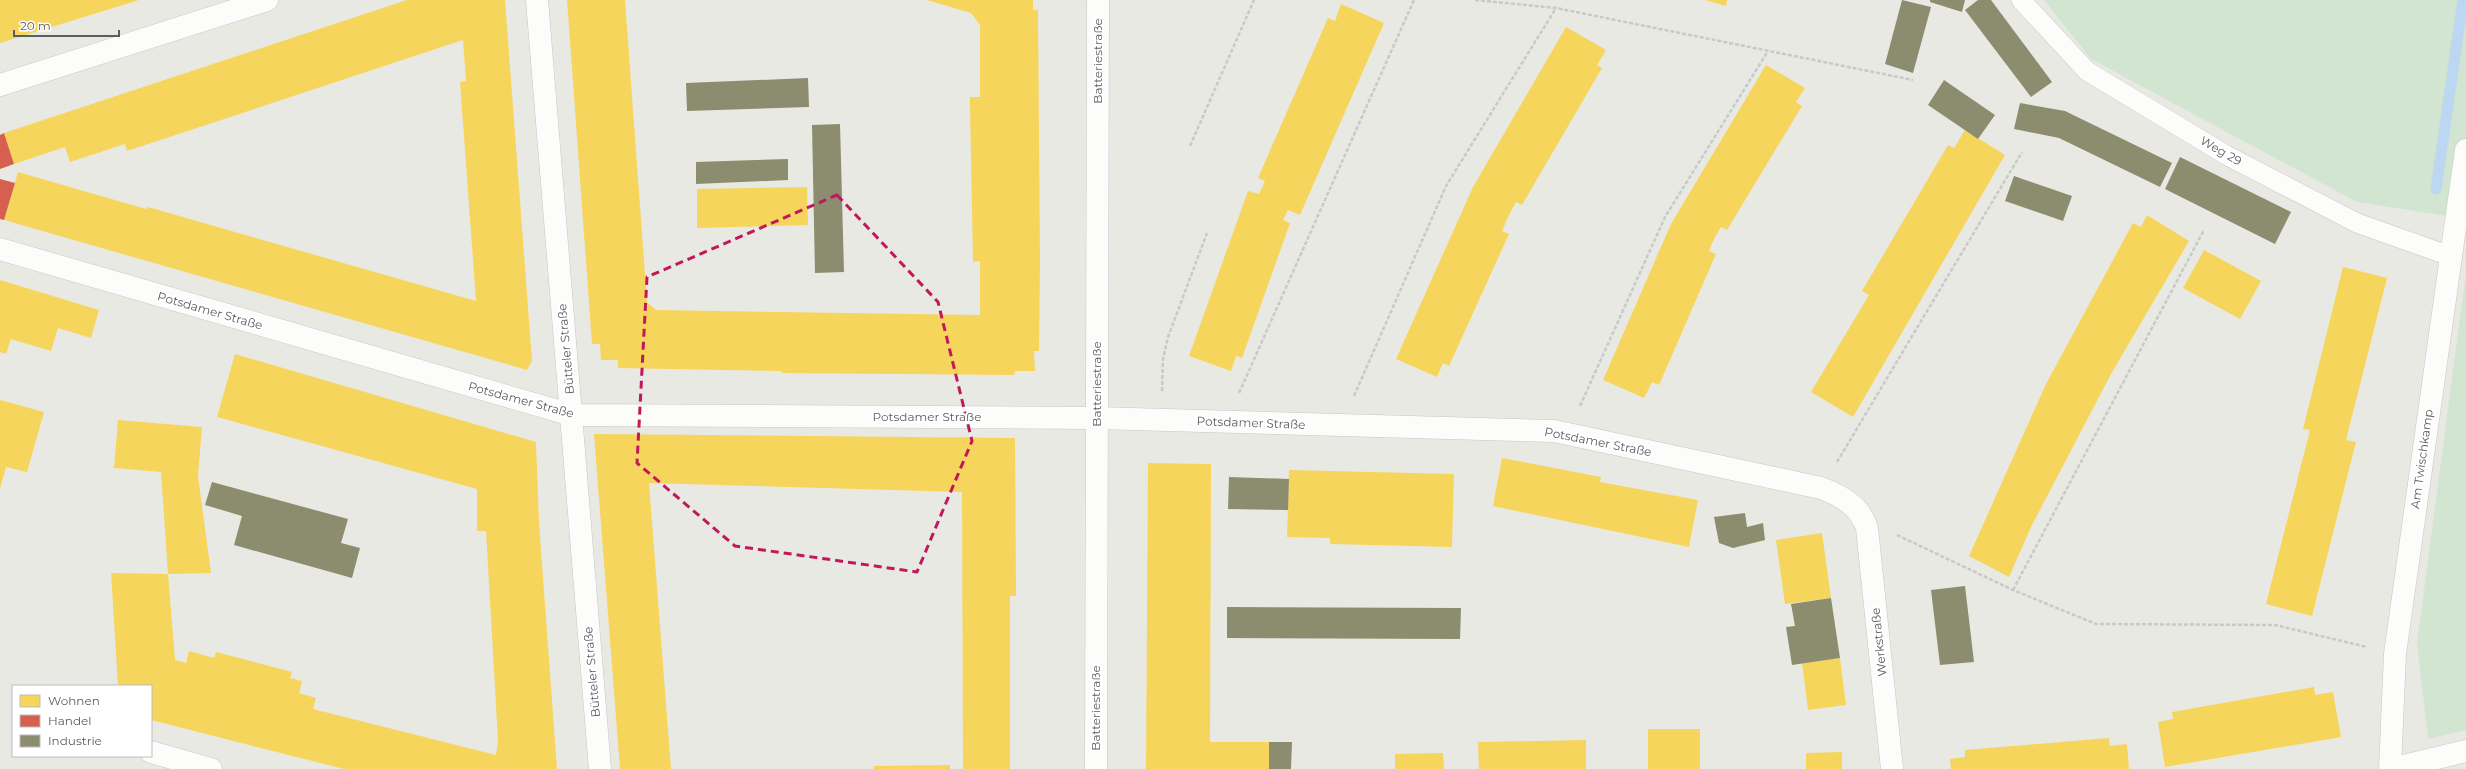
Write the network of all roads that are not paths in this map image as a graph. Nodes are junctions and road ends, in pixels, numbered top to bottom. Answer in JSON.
{"nodes":[{"id":1,"x":267,"y":0,"type":"edge"},
{"id":2,"x":536,"y":0,"type":"edge"},
{"id":3,"x":1098,"y":0,"type":"edge"},
{"id":4,"x":2021,"y":0,"type":"edge"},
{"id":5,"x":0,"y":84,"type":"edge"},
{"id":6,"x":2466,"y":150,"type":"edge"},
{"id":7,"x":0,"y":249,"type":"edge"},
{"id":8,"x":2450,"y":256,"type":"junction"},
{"id":9,"x":572,"y":415,"type":"junction"},
{"id":10,"x":1097,"y":418,"type":"junction"},
{"id":11,"x":1865,"y":522,"type":"joint"},
{"id":12,"x":2466,"y":751,"type":"edge"},
{"id":13,"x":152,"y":752,"type":"edge"},
{"id":14,"x":211,"y":769,"type":"edge"},
{"id":15,"x":600,"y":769,"type":"edge"},
{"id":16,"x":1096,"y":769,"type":"edge"},
{"id":17,"x":1892,"y":769,"type":"edge"},
{"id":18,"x":2391,"y":769,"type":"edge"}],
"edges":[{"from":1,"to":5,"type":"street"},
{"from":2,"to":9,"type":"street","name":"Bütteler Straße"},
{"from":3,"to":10,"type":"street","name":"Batteriestraße"},
{"from":4,"to":8,"type":"lane","name":"Weg 29"},
{"from":6,"to":8,"type":"street","name":"Am Twischkamp"},
{"from":7,"to":9,"type":"street","name":"Potsdamer Straße"},
{"from":8,"to":18,"type":"street","name":"Am Twischkamp"},
{"from":9,"to":10,"type":"street","name":"Potsdamer Straße"},
{"from":9,"to":15,"type":"street","name":"Bütteler Straße"},
{"from":10,"to":11,"type":"street","name":"Potsdamer Straße"},
{"from":10,"to":16,"type":"street","name":"Batteriestraße"},
{"from":11,"to":17,"type":"street","name":"Werkstraße"},
{"from":12,"to":18,"type":"street"},
{"from":13,"to":14,"type":"street"}]}
